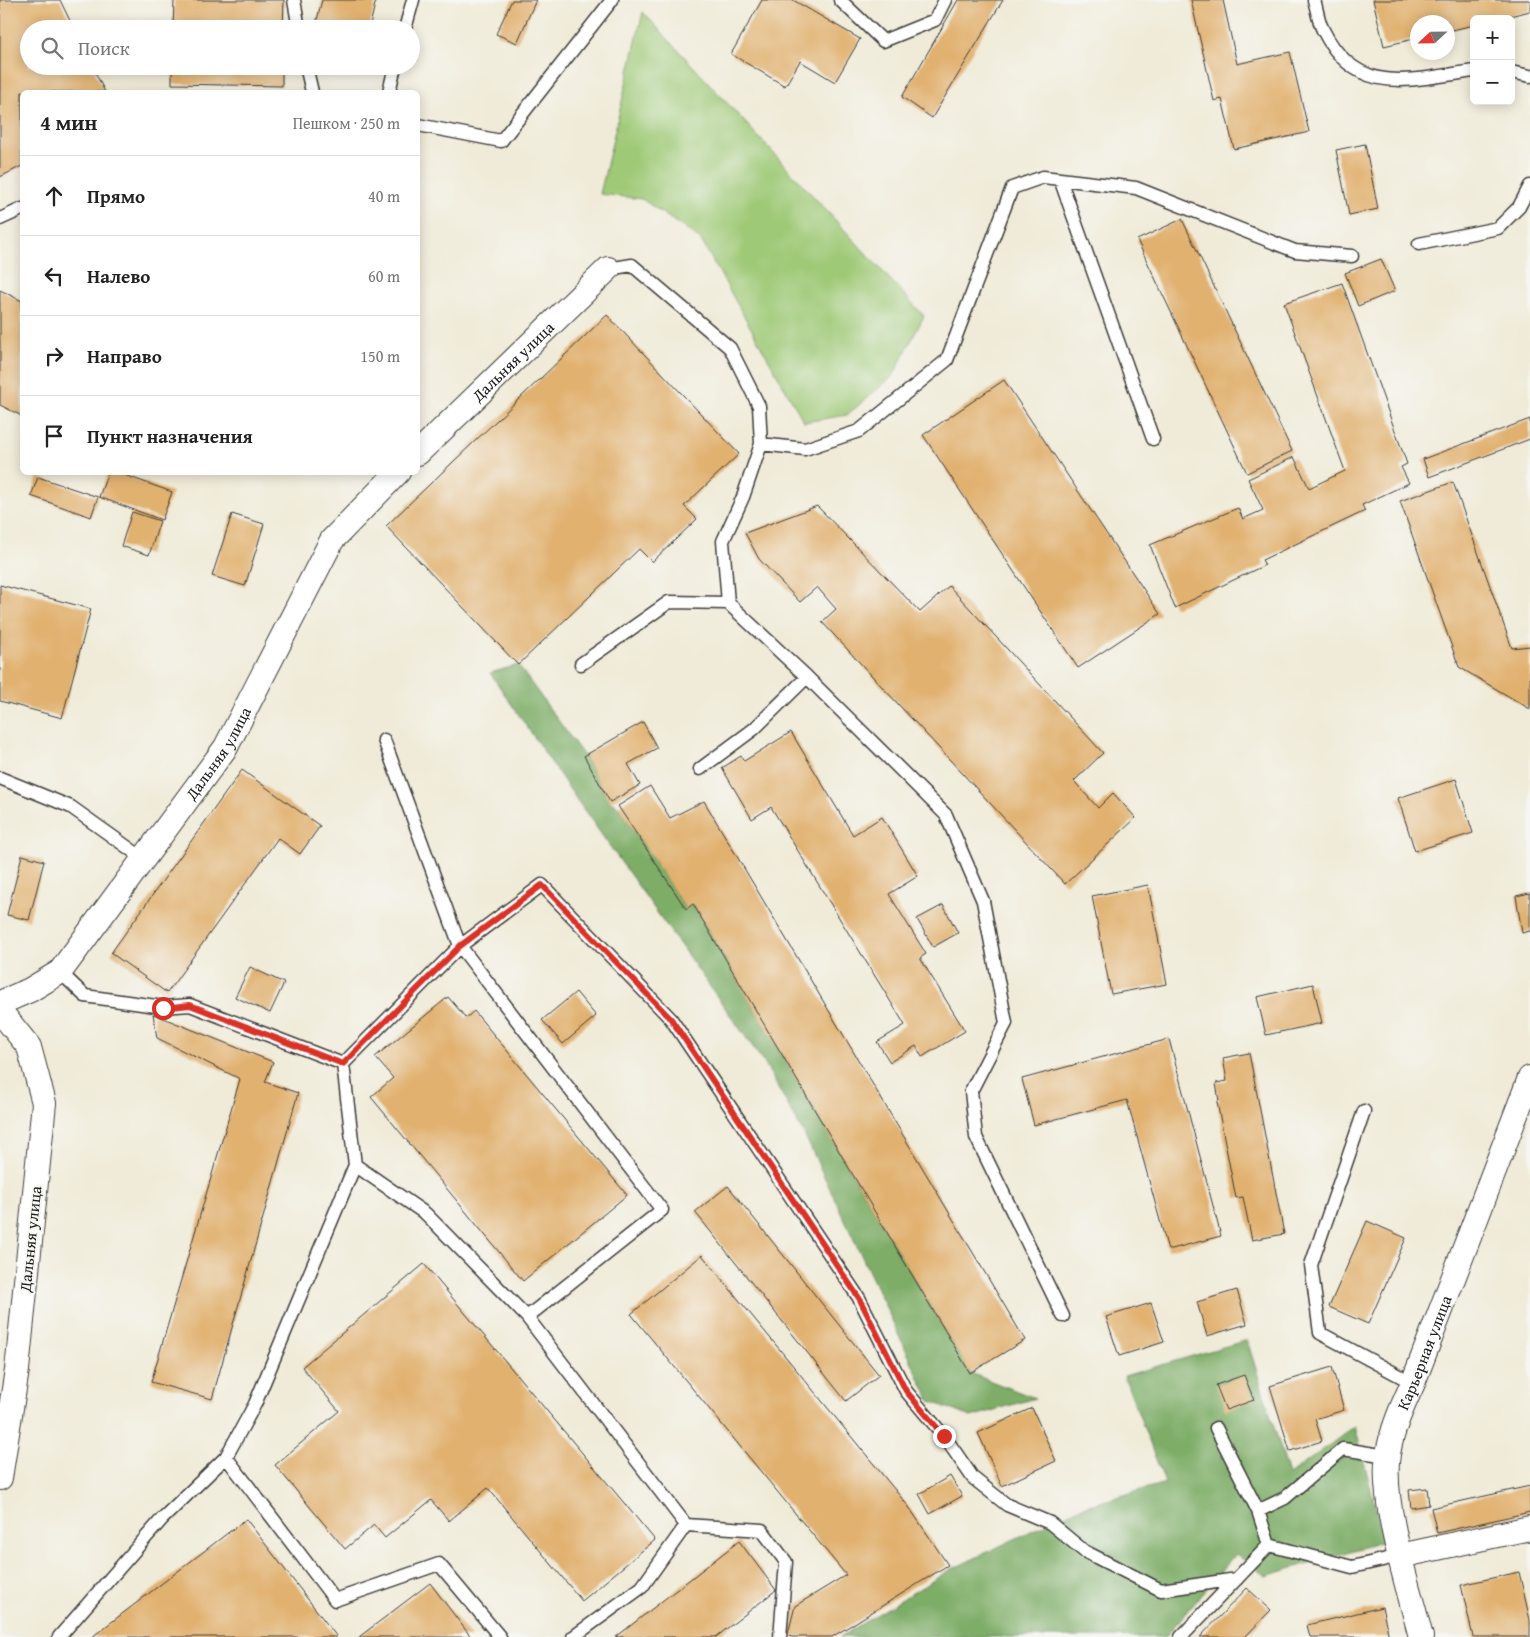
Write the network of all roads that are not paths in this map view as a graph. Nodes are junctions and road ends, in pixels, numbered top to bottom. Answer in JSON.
{"nodes":[{"id":1,"x":294,"y":0,"type":"edge"},
{"id":2,"x":413,"y":0,"type":"edge"},
{"id":3,"x":612,"y":0,"type":"edge"},
{"id":4,"x":840,"y":0,"type":"edge"},
{"id":5,"x":945,"y":0,"type":"edge"},
{"id":6,"x":1314,"y":0,"type":"edge"},
{"id":7,"x":297,"y":20,"type":"edge"},
{"id":8,"x":407,"y":20,"type":"edge"},
{"id":9,"x":1470,"y":72,"type":"edge"},
{"id":10,"x":1515,"y":73,"type":"edge"},
{"id":11,"x":308,"y":75,"type":"edge"},
{"id":12,"x":393,"y":75,"type":"edge"},
{"id":13,"x":1530,"y":76,"type":"edge"},
{"id":14,"x":312,"y":90,"type":"edge"},
{"id":15,"x":389,"y":90,"type":"edge"},
{"id":16,"x":420,"y":125,"type":"edge"},
{"id":17,"x":1060,"y":179,"type":"junction"},
{"id":18,"x":1530,"y":186,"type":"edge"},
{"id":19,"x":20,"y":210,"type":"edge"},
{"id":20,"x":0,"y":219,"type":"edge"},
{"id":21,"x":1418,"y":244,"type":"dead end"},
{"id":22,"x":1352,"y":256,"type":"dead end"},
{"id":23,"x":608,"y":269,"type":"joint"},
{"id":24,"x":1153,"y":439,"type":"dead end"},
{"id":25,"x":761,"y":444,"type":"junction"},
{"id":26,"x":420,"y":451,"type":"edge"},
{"id":27,"x":395,"y":475,"type":"edge"},
{"id":28,"x":728,"y":603,"type":"junction"},
{"id":29,"x":581,"y":664,"type":"dead end"},
{"id":30,"x":807,"y":677,"type":"junction"},
{"id":31,"x":384,"y":740,"type":"dead end"},
{"id":32,"x":700,"y":768,"type":"dead end"},
{"id":33,"x":0,"y":778,"type":"edge"},
{"id":34,"x":144,"y":858,"type":"junction"},
{"id":35,"x":460,"y":946,"type":"junction"},
{"id":36,"x":60,"y":972,"type":"junction"},
{"id":37,"x":0,"y":1003,"type":"edge"},
{"id":38,"x":0,"y":1011,"type":"edge"},
{"id":39,"x":343,"y":1064,"type":"junction"},
{"id":40,"x":1530,"y":1078,"type":"edge"},
{"id":41,"x":1364,"y":1111,"type":"dead end"},
{"id":42,"x":355,"y":1164,"type":"junction"},
{"id":43,"x":1063,"y":1316,"type":"dead end"},
{"id":44,"x":527,"y":1317,"type":"junction"},
{"id":45,"x":1413,"y":1383,"type":"junction"},
{"id":46,"x":1216,"y":1428,"type":"dead end"},
{"id":47,"x":1387,"y":1456,"type":"junction"},
{"id":48,"x":226,"y":1457,"type":"junction"},
{"id":49,"x":0,"y":1478,"type":"edge"},
{"id":50,"x":1258,"y":1511,"type":"junction"},
{"id":51,"x":686,"y":1525,"type":"junction"},
{"id":52,"x":1530,"y":1528,"type":"edge"},
{"id":53,"x":1269,"y":1545,"type":"junction"},
{"id":54,"x":1400,"y":1556,"type":"junction"},
{"id":55,"x":1237,"y":1579,"type":"junction"},
{"id":56,"x":59,"y":1637,"type":"edge"},
{"id":57,"x":500,"y":1637,"type":"edge"},
{"id":58,"x":573,"y":1637,"type":"edge"},
{"id":59,"x":780,"y":1637,"type":"edge"},
{"id":60,"x":1181,"y":1637,"type":"edge"},
{"id":61,"x":1421,"y":1637,"type":"edge"}],
"edges":[{"from":1,"to":7,"type":"lane"},
{"from":2,"to":8,"type":"lane"},
{"from":3,"to":16,"type":"lane"},
{"from":4,"to":5,"type":"lane"},
{"from":6,"to":9,"type":"lane"},
{"from":10,"to":13,"type":"lane"},
{"from":11,"to":14,"type":"lane"},
{"from":12,"to":15,"type":"lane"},
{"from":17,"to":22,"type":"lane"},
{"from":17,"to":24,"type":"lane"},
{"from":17,"to":25,"type":"lane"},
{"from":18,"to":21,"type":"lane"},
{"from":19,"to":20,"type":"lane"},
{"from":23,"to":25,"type":"lane"},
{"from":23,"to":26,"type":"street","name":"Дальняя улица"},
{"from":25,"to":28,"type":"lane"},
{"from":27,"to":34,"type":"street","name":"Дальняя улица"},
{"from":28,"to":29,"type":"lane"},
{"from":28,"to":30,"type":"lane"},
{"from":30,"to":32,"type":"lane"},
{"from":30,"to":43,"type":"lane"},
{"from":31,"to":35,"type":"lane"},
{"from":33,"to":34,"type":"lane"},
{"from":34,"to":36,"type":"street","name":"Дальняя улица"},
{"from":35,"to":39,"type":"lane"},
{"from":35,"to":44,"type":"lane"},
{"from":35,"to":55,"type":"lane"},
{"from":36,"to":37,"type":"street","name":"Дальняя улица"},
{"from":36,"to":39,"type":"lane"},
{"from":38,"to":49,"type":"street","name":"Дальняя улица"},
{"from":39,"to":42,"type":"lane"},
{"from":40,"to":45,"type":"street","name":"Карьерная улица"},
{"from":41,"to":45,"type":"lane"},
{"from":42,"to":44,"type":"lane"},
{"from":42,"to":48,"type":"lane"},
{"from":44,"to":51,"type":"lane"},
{"from":45,"to":47,"type":"street","name":"Карьерная улица"},
{"from":46,"to":50,"type":"lane"},
{"from":47,"to":50,"type":"lane"},
{"from":47,"to":54,"type":"street","name":"Карьерная улица"},
{"from":48,"to":56,"type":"lane"},
{"from":48,"to":57,"type":"lane"},
{"from":50,"to":53,"type":"lane"},
{"from":51,"to":58,"type":"lane"},
{"from":51,"to":59,"type":"lane"},
{"from":52,"to":54,"type":"street"},
{"from":53,"to":54,"type":"lane"},
{"from":53,"to":55,"type":"lane"},
{"from":54,"to":61,"type":"street","name":"Карьерная улица"},
{"from":55,"to":60,"type":"lane"}]}
